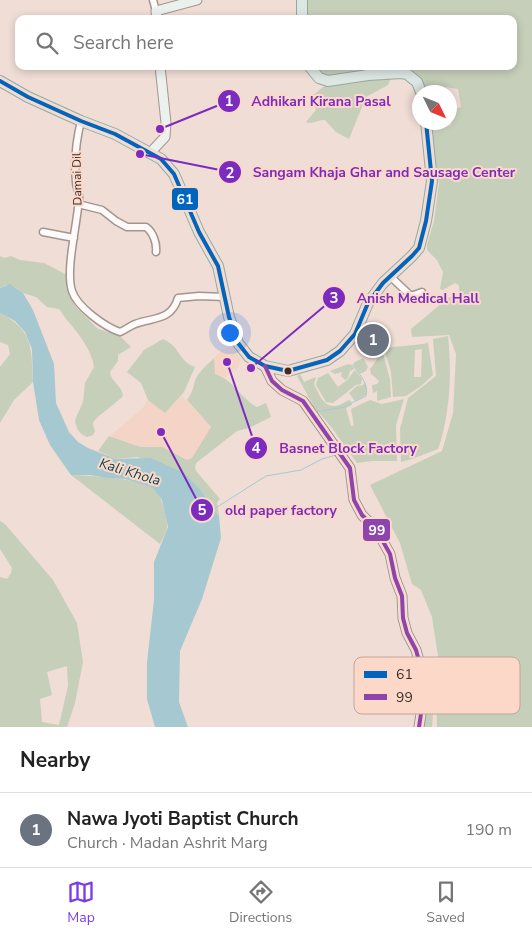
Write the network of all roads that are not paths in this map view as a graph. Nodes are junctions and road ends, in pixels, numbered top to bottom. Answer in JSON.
{"nodes":[{"id":1,"x":153,"y":0,"type":"edge"},
{"id":2,"x":197,"y":0,"type":"edge"},
{"id":3,"x":302,"y":0,"type":"edge"},
{"id":4,"x":157,"y":15,"type":"edge"},
{"id":5,"x":302,"y":15,"type":"edge"},
{"id":6,"x":160,"y":70,"type":"edge"},
{"id":7,"x":312,"y":70,"type":"edge"},
{"id":8,"x":0,"y":81,"type":"edge"},
{"id":9,"x":418,"y":85,"type":"edge"},
{"id":10,"x":81,"y":121,"type":"junction"},
{"id":11,"x":427,"y":130,"type":"edge"},
{"id":12,"x":165,"y":137,"type":"junction"},
{"id":13,"x":150,"y":153,"type":"junction"},
{"id":14,"x":161,"y":159,"type":"junction"},
{"id":15,"x":78,"y":204,"type":"junction"},
{"id":16,"x":42,"y":232,"type":"dead end"},
{"id":17,"x":74,"y":238,"type":"junction"},
{"id":18,"x":156,"y":252,"type":"dead end"},
{"id":19,"x":394,"y":271,"type":"junction"},
{"id":20,"x":422,"y":292,"type":"dead end"},
{"id":21,"x":225,"y":297,"type":"junction"},
{"id":22,"x":265,"y":366,"type":"junction"},
{"id":23,"x":418,"y":657,"type":"edge"},
{"id":24,"x":421,"y":714,"type":"edge"},
{"id":25,"x":419,"y":727,"type":"edge"}],
"edges":[{"from":1,"to":4,"type":"street"},
{"from":2,"to":4,"type":"main road"},
{"from":3,"to":5,"type":"main road"},
{"from":6,"to":12,"type":"main road"},
{"from":7,"to":9,"type":"main road"},
{"from":8,"to":10,"type":"main road"},
{"from":10,"to":13,"type":"main road"},
{"from":10,"to":15,"type":"street","name":"Damai Dil"},
{"from":11,"to":19,"type":"main road"},
{"from":12,"to":13,"type":"main road"},
{"from":12,"to":14,"type":"main road"},
{"from":13,"to":14,"type":"main road"},
{"from":14,"to":21,"type":"main road"},
{"from":15,"to":17,"type":"street","name":"Damai Dil"},
{"from":15,"to":18,"type":"street"},
{"from":16,"to":17,"type":"street"},
{"from":17,"to":21,"type":"street","name":"Damai Dil"},
{"from":19,"to":20,"type":"street"},
{"from":19,"to":22,"type":"main road"},
{"from":21,"to":22,"type":"main road"},
{"from":22,"to":23,"type":"main road"},
{"from":24,"to":25,"type":"main road"}]}
